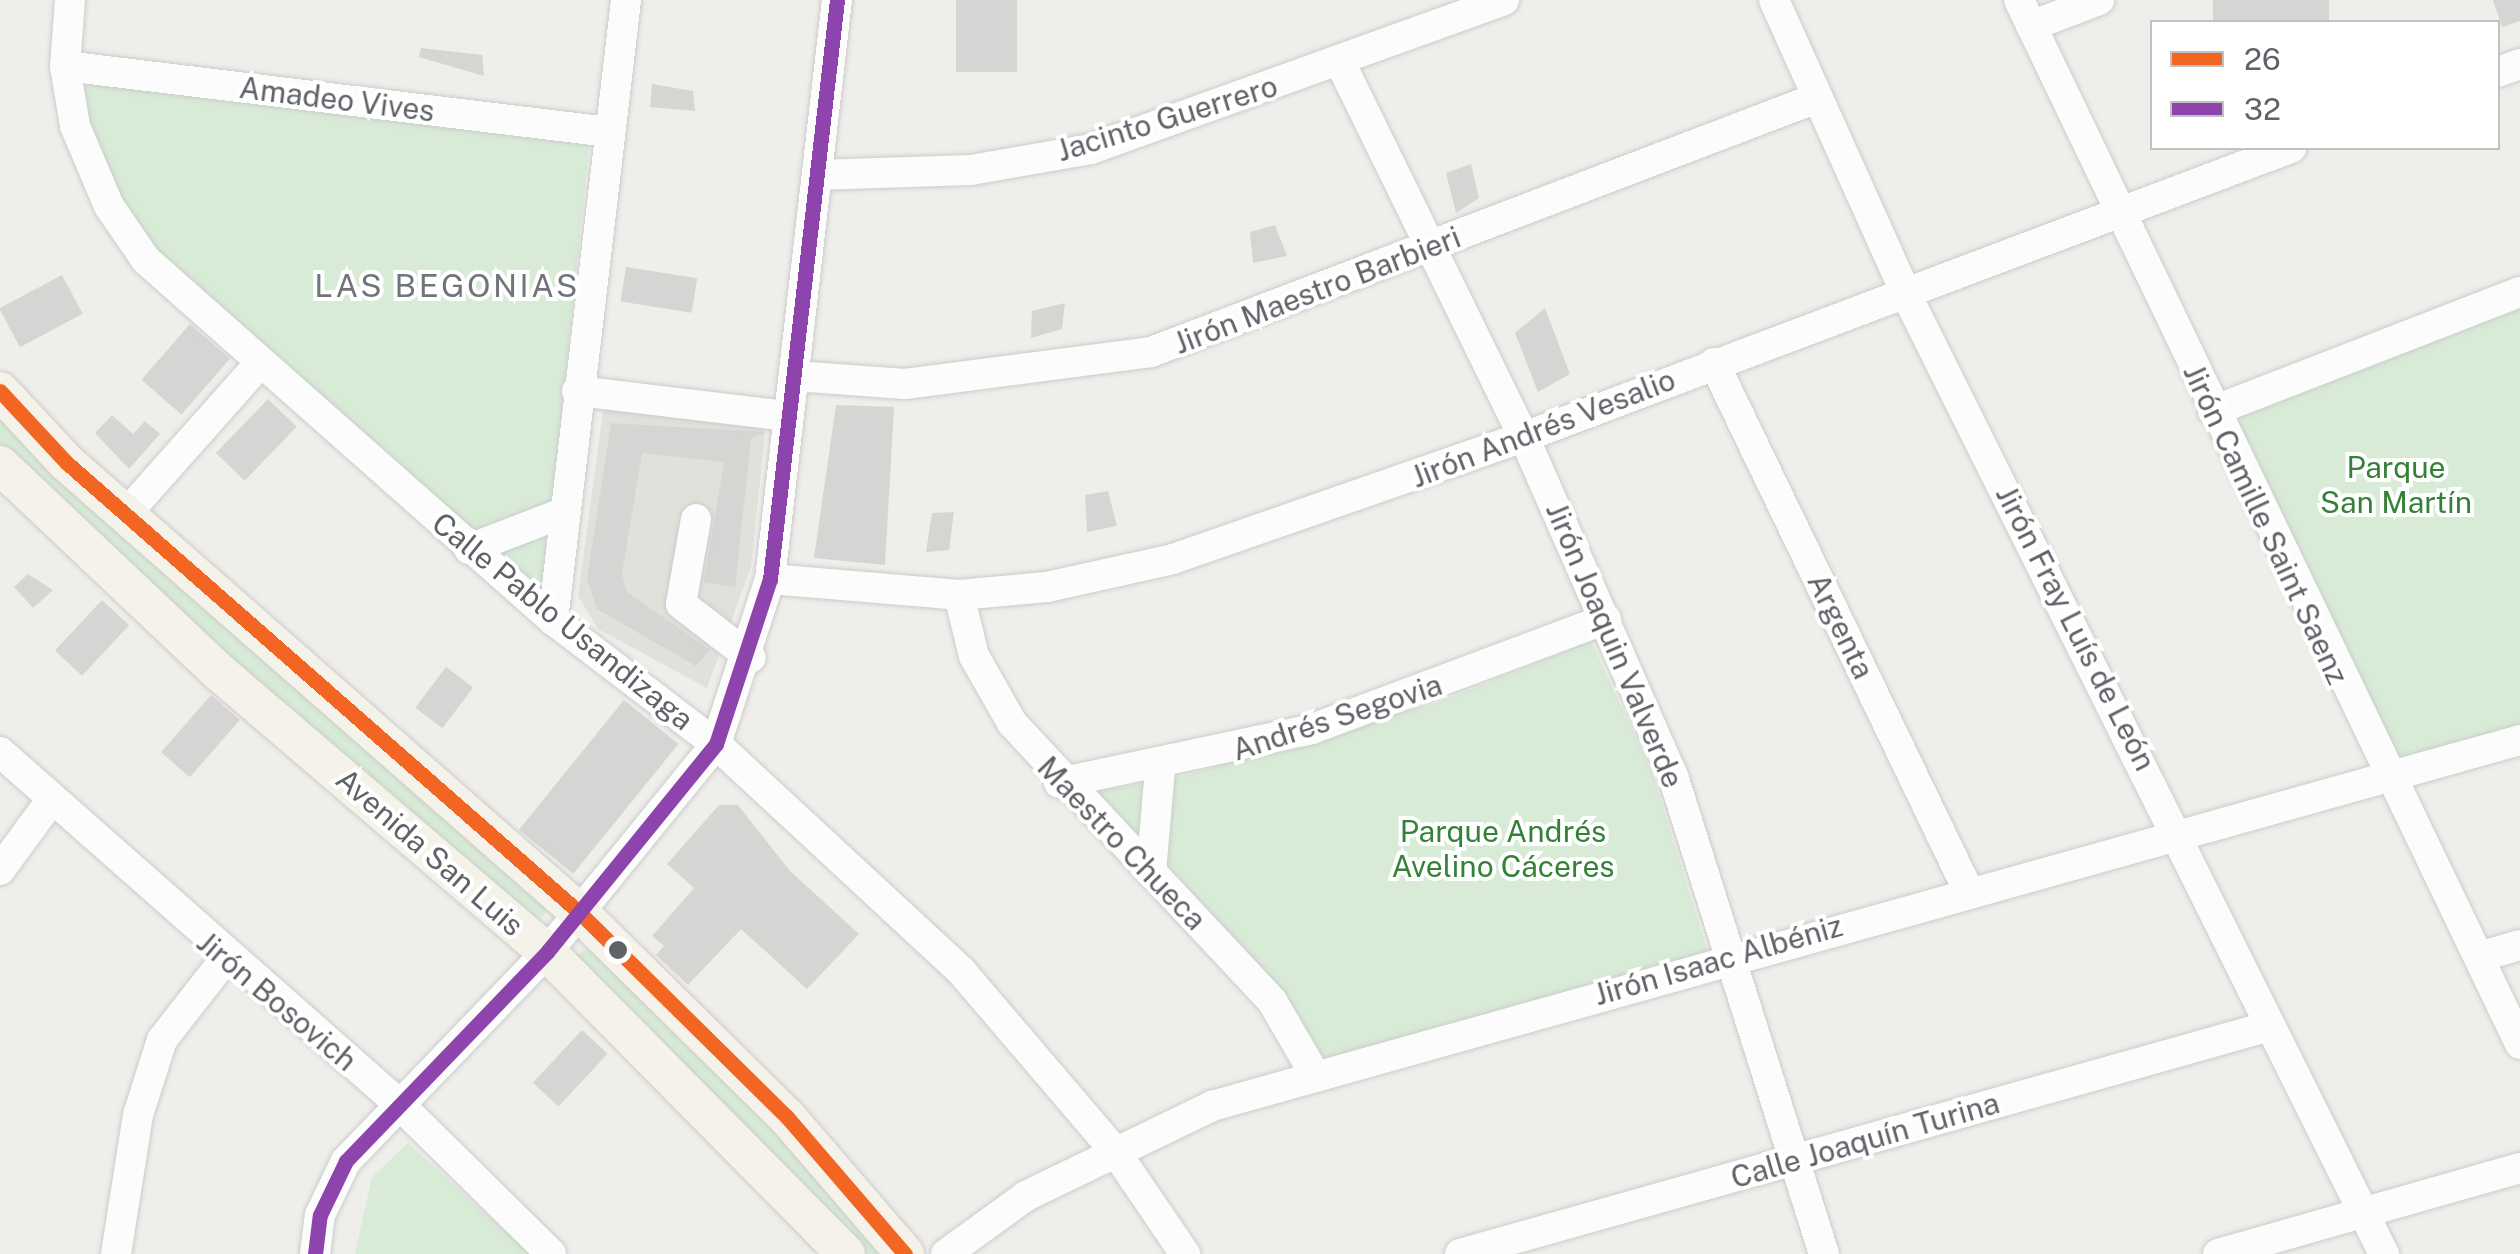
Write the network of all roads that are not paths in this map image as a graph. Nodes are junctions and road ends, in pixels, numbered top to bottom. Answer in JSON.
{"nodes":[{"id":1,"x":70,"y":0,"type":"edge"},
{"id":2,"x":626,"y":0,"type":"edge"},
{"id":3,"x":837,"y":0,"type":"edge"},
{"id":4,"x":1504,"y":0,"type":"edge"},
{"id":5,"x":1774,"y":0,"type":"edge"},
{"id":6,"x":2099,"y":0,"type":"edge"},
{"id":7,"x":2025,"y":13,"type":"edge"},
{"id":8,"x":1340,"y":62,"type":"junction"},
{"id":9,"x":65,"y":66,"type":"junction"},
{"id":10,"x":1818,"y":98,"type":"junction"},
{"id":11,"x":609,"y":132,"type":"junction"},
{"id":12,"x":2285,"y":150,"type":"edge"},
{"id":13,"x":817,"y":175,"type":"junction"},
{"id":14,"x":2120,"y":210,"type":"junction"},
{"id":15,"x":1434,"y":246,"type":"junction"},
{"id":16,"x":1906,"y":292,"type":"junction"},
{"id":17,"x":2520,"y":292,"type":"edge"},
{"id":18,"x":261,"y":362,"type":"junction"},
{"id":19,"x":1714,"y":363,"type":"junction"},
{"id":20,"x":794,"y":376,"type":"junction"},
{"id":21,"x":577,"y":391,"type":"junction"},
{"id":22,"x":0,"y":392,"type":"edge"},
{"id":23,"x":2213,"y":411,"type":"junction"},
{"id":24,"x":786,"y":416,"type":"junction"},
{"id":25,"x":1524,"y":438,"type":"junction"},
{"id":26,"x":0,"y":466,"type":"edge"},
{"id":27,"x":563,"y":513,"type":"junction"},
{"id":28,"x":126,"y":514,"type":"junction"},
{"id":29,"x":696,"y":519,"type":"dead end"},
{"id":30,"x":470,"y":549,"type":"junction"},
{"id":31,"x":770,"y":579,"type":"junction"},
{"id":32,"x":959,"y":594,"type":"junction"},
{"id":33,"x":1606,"y":618,"type":"junction"},
{"id":34,"x":553,"y":620,"type":"junction"},
{"id":35,"x":751,"y":658,"type":"junction"},
{"id":36,"x":2520,"y":740,"type":"edge"},
{"id":37,"x":716,"y":744,"type":"junction"},
{"id":38,"x":0,"y":752,"type":"edge"},
{"id":39,"x":1160,"y":769,"type":"junction"},
{"id":40,"x":2385,"y":779,"type":"junction"},
{"id":41,"x":1060,"y":783,"type":"junction"},
{"id":42,"x":49,"y":803,"type":"junction"},
{"id":43,"x":2181,"y":834,"type":"junction"},
{"id":44,"x":0,"y":870,"type":"edge"},
{"id":45,"x":1151,"y":872,"type":"junction"},
{"id":46,"x":1968,"y":890,"type":"junction"},
{"id":47,"x":580,"y":913,"type":"junction"},
{"id":48,"x":2520,"y":946,"type":"edge"},
{"id":49,"x":546,"y":952,"type":"junction"},
{"id":50,"x":1735,"y":955,"type":"junction"},
{"id":51,"x":2480,"y":957,"type":"junction"},
{"id":52,"x":225,"y":960,"type":"junction"},
{"id":53,"x":2270,"y":1026,"type":"junction"},
{"id":54,"x":2520,"y":1044,"type":"edge"},
{"id":55,"x":1315,"y":1074,"type":"junction"},
{"id":56,"x":398,"y":1103,"type":"junction"},
{"id":57,"x":1115,"y":1151,"type":"junction"},
{"id":58,"x":1794,"y":1160,"type":"junction"},
{"id":59,"x":2520,"y":1168,"type":"edge"},
{"id":60,"x":2364,"y":1213,"type":"junction"},
{"id":61,"x":116,"y":1254,"type":"edge"},
{"id":62,"x":315,"y":1254,"type":"edge"},
{"id":63,"x":550,"y":1254,"type":"edge"},
{"id":64,"x":846,"y":1254,"type":"edge"},
{"id":65,"x":905,"y":1254,"type":"edge"},
{"id":66,"x":946,"y":1254,"type":"edge"},
{"id":67,"x":1185,"y":1254,"type":"edge"},
{"id":68,"x":1460,"y":1254,"type":"edge"},
{"id":69,"x":1824,"y":1254,"type":"edge"},
{"id":70,"x":2218,"y":1254,"type":"edge"},
{"id":71,"x":2384,"y":1254,"type":"edge"}],
"edges":[{"from":1,"to":9,"type":"street","name":"Calle Pablo Usandizaga"},
{"from":2,"to":11,"type":"street"},
{"from":3,"to":13,"type":"street"},
{"from":4,"to":8,"type":"street","name":"Jacinto Guerrero"},
{"from":5,"to":10,"type":"street","name":"Jirón Fray Luís de León"},
{"from":6,"to":7,"type":"street"},
{"from":7,"to":14,"type":"street","name":"Jirón Camille Saint Saenz"},
{"from":8,"to":13,"type":"street","name":"Jacinto Guerrero"},
{"from":8,"to":15,"type":"street","name":"Jirón Joaquin Valverde"},
{"from":9,"to":11,"type":"street","name":"Amadeo Vives"},
{"from":9,"to":18,"type":"street","name":"Calle Pablo Usandizaga"},
{"from":10,"to":15,"type":"street","name":"Jirón Maestro Barbieri"},
{"from":10,"to":16,"type":"street","name":"Jirón Fray Luís de León"},
{"from":11,"to":21,"type":"street"},
{"from":12,"to":14,"type":"street","name":"Jirón Andrés Vesalio"},
{"from":13,"to":20,"type":"street"},
{"from":14,"to":16,"type":"street","name":"Jirón Andrés Vesalio"},
{"from":14,"to":23,"type":"street","name":"Jirón Camille Saint Saenz"},
{"from":15,"to":20,"type":"street","name":"Jirón Maestro Barbieri"},
{"from":15,"to":25,"type":"street","name":"Jirón Joaquin Valverde"},
{"from":16,"to":19,"type":"street","name":"Jirón Andrés Vesalio"},
{"from":16,"to":43,"type":"street","name":"Jirón Fray Luís de León"},
{"from":17,"to":23,"type":"street"},
{"from":18,"to":28,"type":"street"},
{"from":18,"to":30,"type":"street","name":"Calle Pablo Usandizaga"},
{"from":19,"to":25,"type":"street","name":"Jirón Andrés Vesalio"},
{"from":19,"to":46,"type":"street","name":"Argenta"},
{"from":20,"to":24,"type":"street"},
{"from":21,"to":24,"type":"street"},
{"from":21,"to":27,"type":"street"},
{"from":22,"to":28,"type":"main road","name":"Avenida San Luis"},
{"from":23,"to":40,"type":"street","name":"Jirón Camille Saint Saenz"},
{"from":24,"to":31,"type":"street"},
{"from":25,"to":32,"type":"street","name":"Jirón Andrés Vesalio"},
{"from":25,"to":33,"type":"street","name":"Jirón Joaquin Valverde"},
{"from":26,"to":49,"type":"main road","name":"Avenida San Luis"},
{"from":27,"to":30,"type":"street"},
{"from":27,"to":34,"type":"street"},
{"from":28,"to":47,"type":"main road","name":"Avenida San Luis"},
{"from":29,"to":35,"type":"street"},
{"from":30,"to":34,"type":"street","name":"Calle Pablo Usandizaga"},
{"from":31,"to":32,"type":"street","name":"Jirón Andrés Vesalio"},
{"from":31,"to":35,"type":"street"},
{"from":32,"to":41,"type":"street","name":"Maestro Chueca"},
{"from":33,"to":39,"type":"street","name":"Andrés Segovia"},
{"from":33,"to":50,"type":"street","name":"Jirón Joaquin Valverde"},
{"from":34,"to":37,"type":"street","name":"Calle Pablo Usandizaga"},
{"from":35,"to":37,"type":"street"},
{"from":36,"to":40,"type":"street","name":"Jirón Isaac Albéniz"},
{"from":37,"to":47,"type":"street"},
{"from":37,"to":57,"type":"street","name":"Calle Pablo Usandizaga"},
{"from":38,"to":42,"type":"street","name":"Jirón Bosovich"},
{"from":39,"to":41,"type":"street","name":"Andrés Segovia"},
{"from":39,"to":45,"type":"street"},
{"from":40,"to":43,"type":"street","name":"Jirón Isaac Albéniz"},
{"from":40,"to":51,"type":"street","name":"Jirón Camille Saint Saenz"},
{"from":41,"to":45,"type":"street","name":"Maestro Chueca"},
{"from":42,"to":44,"type":"street"},
{"from":42,"to":52,"type":"street","name":"Jirón Bosovich"},
{"from":43,"to":46,"type":"street","name":"Jirón Isaac Albéniz"},
{"from":43,"to":53,"type":"street","name":"Jirón Fray Luís de León"},
{"from":45,"to":55,"type":"street","name":"Maestro Chueca"},
{"from":46,"to":50,"type":"street","name":"Jirón Isaac Albéniz"},
{"from":47,"to":49,"type":"street"},
{"from":47,"to":65,"type":"main road","name":"Avenida San Luis"},
{"from":48,"to":51,"type":"street"},
{"from":49,"to":56,"type":"street"},
{"from":49,"to":64,"type":"main road","name":"Avenida San Luis"},
{"from":50,"to":55,"type":"street","name":"Jirón Isaac Albéniz"},
{"from":50,"to":58,"type":"street","name":"Jirón Joaquin Valverde"},
{"from":51,"to":54,"type":"street","name":"Jirón Camille Saint Saenz"},
{"from":52,"to":56,"type":"street","name":"Jirón Bosovich"},
{"from":52,"to":61,"type":"street"},
{"from":53,"to":58,"type":"street","name":"Calle Joaquín Turina"},
{"from":53,"to":60,"type":"street","name":"Jirón Fray Luís de León"},
{"from":55,"to":57,"type":"street","name":"Jirón Isaac Albéniz"},
{"from":56,"to":62,"type":"street"},
{"from":56,"to":63,"type":"street","name":"Jirón Bosovich"},
{"from":57,"to":66,"type":"street","name":"Jirón Isaac Albéniz"},
{"from":57,"to":67,"type":"street","name":"Calle Pablo Usandizaga"},
{"from":58,"to":68,"type":"street","name":"Calle Joaquín Turina"},
{"from":58,"to":69,"type":"street","name":"Jirón Joaquin Valverde"},
{"from":59,"to":60,"type":"street"},
{"from":60,"to":70,"type":"street"},
{"from":60,"to":71,"type":"street","name":"Jirón Fray Luís de León"}]}
